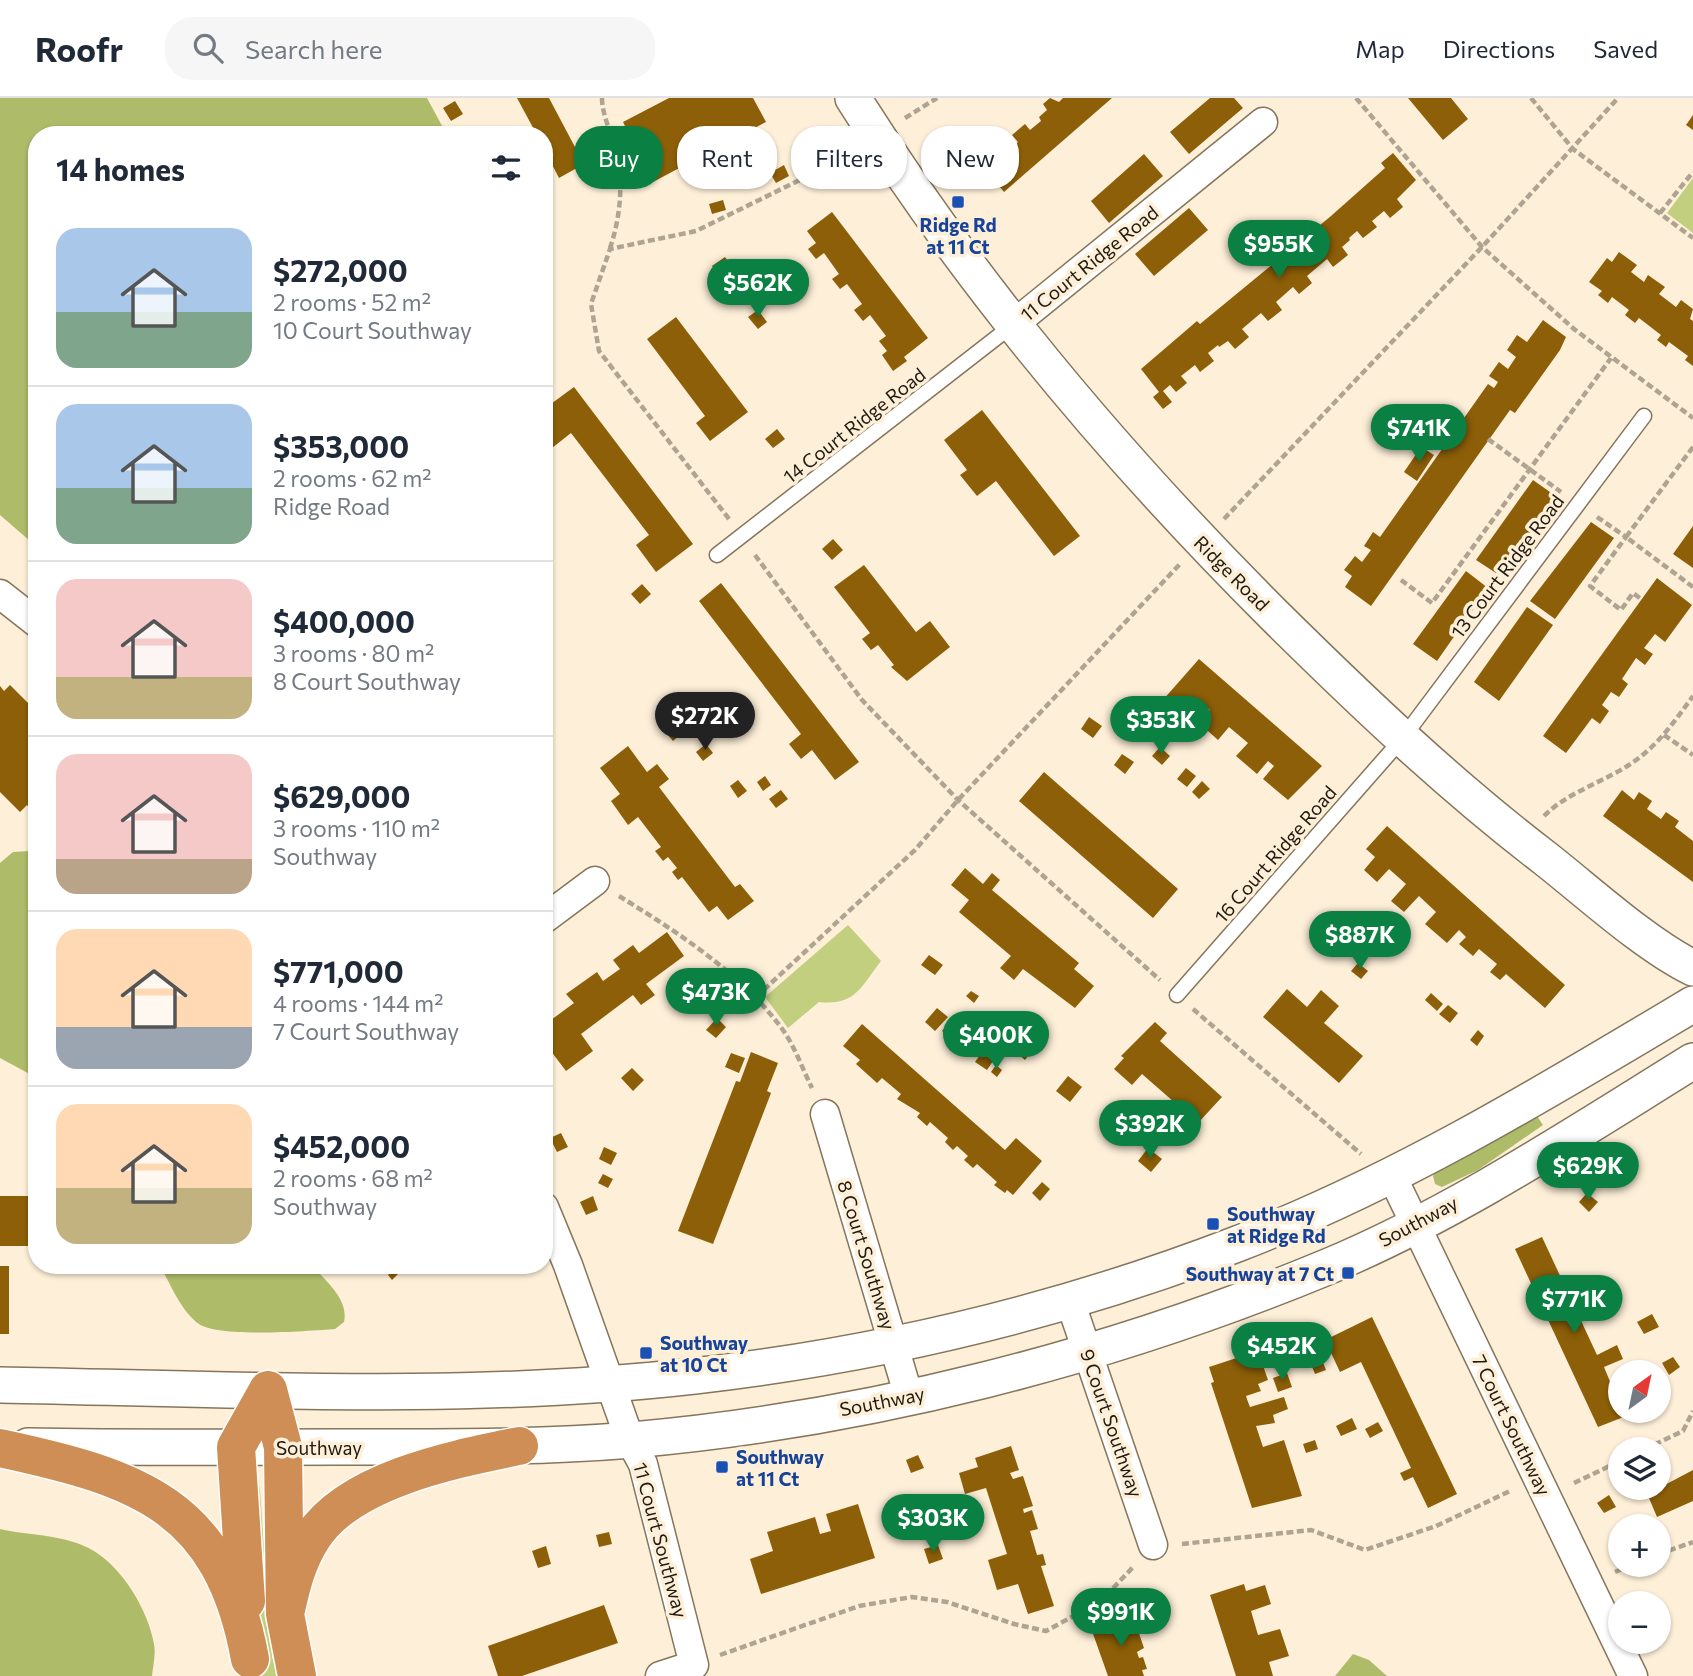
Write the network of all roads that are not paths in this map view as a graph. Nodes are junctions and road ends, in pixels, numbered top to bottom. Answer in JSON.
{"nodes":[{"id":1,"x":853,"y":98,"type":"edge"},
{"id":2,"x":1262,"y":122,"type":"dead end"},
{"id":3,"x":1014,"y":324,"type":"junction"},
{"id":4,"x":1644,"y":416,"type":"dead end"},
{"id":5,"x":717,"y":555,"type":"dead end"},
{"id":6,"x":0,"y":594,"type":"edge"},
{"id":7,"x":28,"y":616,"type":"edge"},
{"id":8,"x":1402,"y":739,"type":"junction"},
{"id":9,"x":595,"y":881,"type":"road end"},
{"id":10,"x":553,"y":912,"type":"edge"},
{"id":11,"x":1693,"y":968,"type":"edge"},
{"id":12,"x":1177,"y":995,"type":"road end"},
{"id":13,"x":1693,"y":1004,"type":"edge"},
{"id":14,"x":1693,"y":1061,"type":"edge"},
{"id":15,"x":825,"y":1114,"type":"road end"},
{"id":16,"x":1391,"y":1174,"type":"junction"},
{"id":17,"x":1415,"y":1224,"type":"junction"},
{"id":18,"x":553,"y":1231,"type":"edge"},
{"id":19,"x":1070,"y":1301,"type":"junction"},
{"id":20,"x":894,"y":1344,"type":"junction"},
{"id":21,"x":1087,"y":1352,"type":"junction"},
{"id":22,"x":611,"y":1382,"type":"junction"},
{"id":23,"x":0,"y":1385,"type":"edge"},
{"id":24,"x":268,"y":1390,"type":"junction"},
{"id":25,"x":909,"y":1396,"type":"junction"},
{"id":26,"x":630,"y":1440,"type":"junction"},
{"id":27,"x":519,"y":1446,"type":"junction"},
{"id":28,"x":0,"y":1447,"type":"edge"},
{"id":29,"x":236,"y":1447,"type":"junction"},
{"id":30,"x":283,"y":1447,"type":"junction"},
{"id":31,"x":1153,"y":1545,"type":"dead end"},
{"id":32,"x":285,"y":1614,"type":"junction"},
{"id":33,"x":250,"y":1667,"type":"edge"},
{"id":34,"x":297,"y":1676,"type":"edge"},
{"id":35,"x":660,"y":1676,"type":"edge"},
{"id":36,"x":1633,"y":1676,"type":"edge"}],
"edges":[{"from":1,"to":3,"type":"street","name":"Ridge Road"},
{"from":2,"to":3,"type":"street","name":"11 Court Ridge Road"},
{"from":3,"to":5,"type":"lane","name":"14 Court Ridge Road"},
{"from":3,"to":8,"type":"street","name":"Ridge Road"},
{"from":4,"to":8,"type":"lane","name":"13 Court Ridge Road"},
{"from":6,"to":7,"type":"street"},
{"from":8,"to":11,"type":"street","name":"Ridge Road"},
{"from":8,"to":12,"type":"lane","name":"16 Court Ridge Road"},
{"from":9,"to":10,"type":"street"},
{"from":13,"to":16,"type":"street"},
{"from":14,"to":17,"type":"street","name":"Southway"},
{"from":15,"to":20,"type":"street","name":"8 Court Southway"},
{"from":16,"to":17,"type":"street","name":"7 Court Southway"},
{"from":16,"to":19,"type":"street"},
{"from":17,"to":21,"type":"street","name":"Southway"},
{"from":17,"to":36,"type":"street","name":"7 Court Southway"},
{"from":18,"to":22,"type":"street","name":"11 Court Southway"},
{"from":19,"to":20,"type":"street"},
{"from":19,"to":21,"type":"street","name":"9 Court Southway"},
{"from":20,"to":22,"type":"street"},
{"from":20,"to":25,"type":"street","name":"8 Court Southway"},
{"from":21,"to":25,"type":"street","name":"Southway"},
{"from":21,"to":31,"type":"street","name":"9 Court Southway"},
{"from":22,"to":24,"type":"street"},
{"from":22,"to":26,"type":"street","name":"11 Court Southway"},
{"from":23,"to":24,"type":"street"},
{"from":24,"to":29,"type":"highway"},
{"from":24,"to":30,"type":"highway"},
{"from":25,"to":26,"type":"street","name":"Southway"},
{"from":26,"to":27,"type":"street","name":"Southway"},
{"from":26,"to":35,"type":"street","name":"11 Court Southway"},
{"from":27,"to":30,"type":"street","name":"Southway"},
{"from":27,"to":32,"type":"highway"},
{"from":28,"to":29,"type":"street","name":"Southway"},
{"from":28,"to":33,"type":"highway"},
{"from":29,"to":30,"type":"street","name":"Southway"},
{"from":29,"to":33,"type":"highway"},
{"from":30,"to":32,"type":"highway"},
{"from":32,"to":34,"type":"highway"}]}
